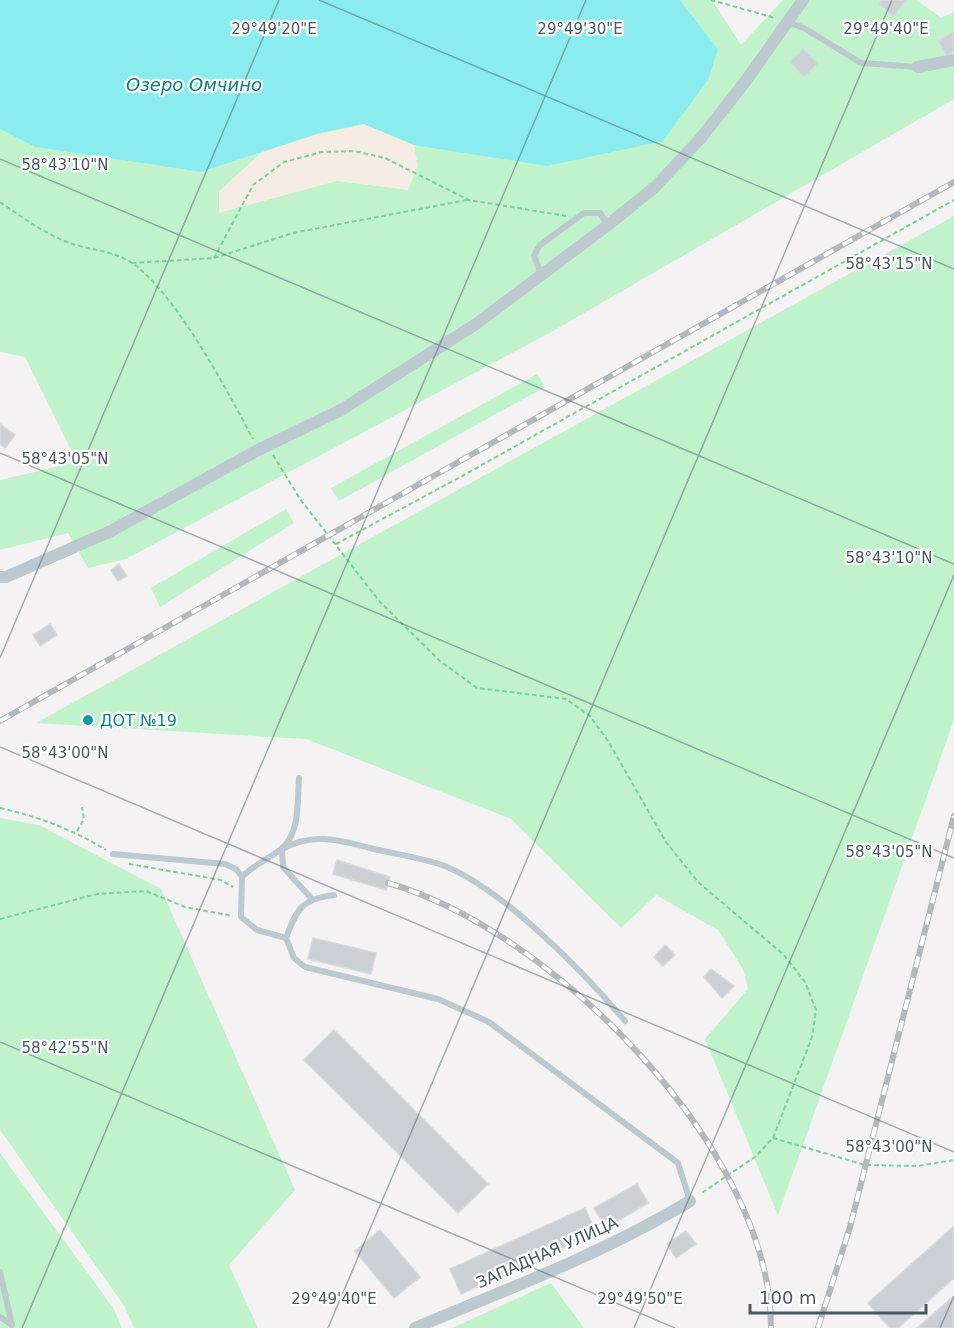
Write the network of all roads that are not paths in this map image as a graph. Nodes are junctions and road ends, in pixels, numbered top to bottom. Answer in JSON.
{"nodes":[{"id":1,"x":803,"y":0,"type":"edge"},
{"id":2,"x":788,"y":22,"type":"junction"},
{"id":3,"x":954,"y":60,"type":"edge"},
{"id":4,"x":918,"y":67,"type":"joint"},
{"id":5,"x":608,"y":225,"type":"junction"},
{"id":6,"x":541,"y":274,"type":"junction"},
{"id":7,"x":0,"y":577,"type":"edge"},
{"id":8,"x":298,"y":778,"type":"dead end"},
{"id":9,"x":282,"y":849,"type":"junction"},
{"id":10,"x":113,"y":854,"type":"dead end"},
{"id":11,"x":242,"y":877,"type":"junction"},
{"id":12,"x":334,"y":895,"type":"dead end"},
{"id":13,"x":311,"y":898,"type":"junction"},
{"id":14,"x":286,"y":938,"type":"junction"},
{"id":15,"x":625,"y":1021,"type":"dead end"},
{"id":16,"x":690,"y":1201,"type":"joint"},
{"id":17,"x":0,"y":1272,"type":"edge"},
{"id":18,"x":0,"y":1317,"type":"edge"},
{"id":19,"x":12,"y":1326,"type":"edge"},
{"id":20,"x":416,"y":1328,"type":"edge"}],
"edges":[{"from":1,"to":2,"type":"street"},
{"from":2,"to":4,"type":"lane"},
{"from":2,"to":5,"type":"street"},
{"from":3,"to":4,"type":"street"},
{"from":5,"to":6,"type":"street"},
{"from":5,"to":6,"type":"lane"},
{"from":6,"to":7,"type":"street"},
{"from":8,"to":9,"type":"lane"},
{"from":9,"to":11,"type":"lane"},
{"from":9,"to":13,"type":"lane"},
{"from":9,"to":15,"type":"lane"},
{"from":10,"to":11,"type":"lane"},
{"from":11,"to":14,"type":"lane"},
{"from":12,"to":13,"type":"lane"},
{"from":13,"to":14,"type":"lane"},
{"from":14,"to":16,"type":"lane"},
{"from":16,"to":20,"type":"street","name":"ЗАПАДНАЯ УЛИЦА"},
{"from":17,"to":19,"type":"lane"},
{"from":18,"to":19,"type":"lane"}]}
